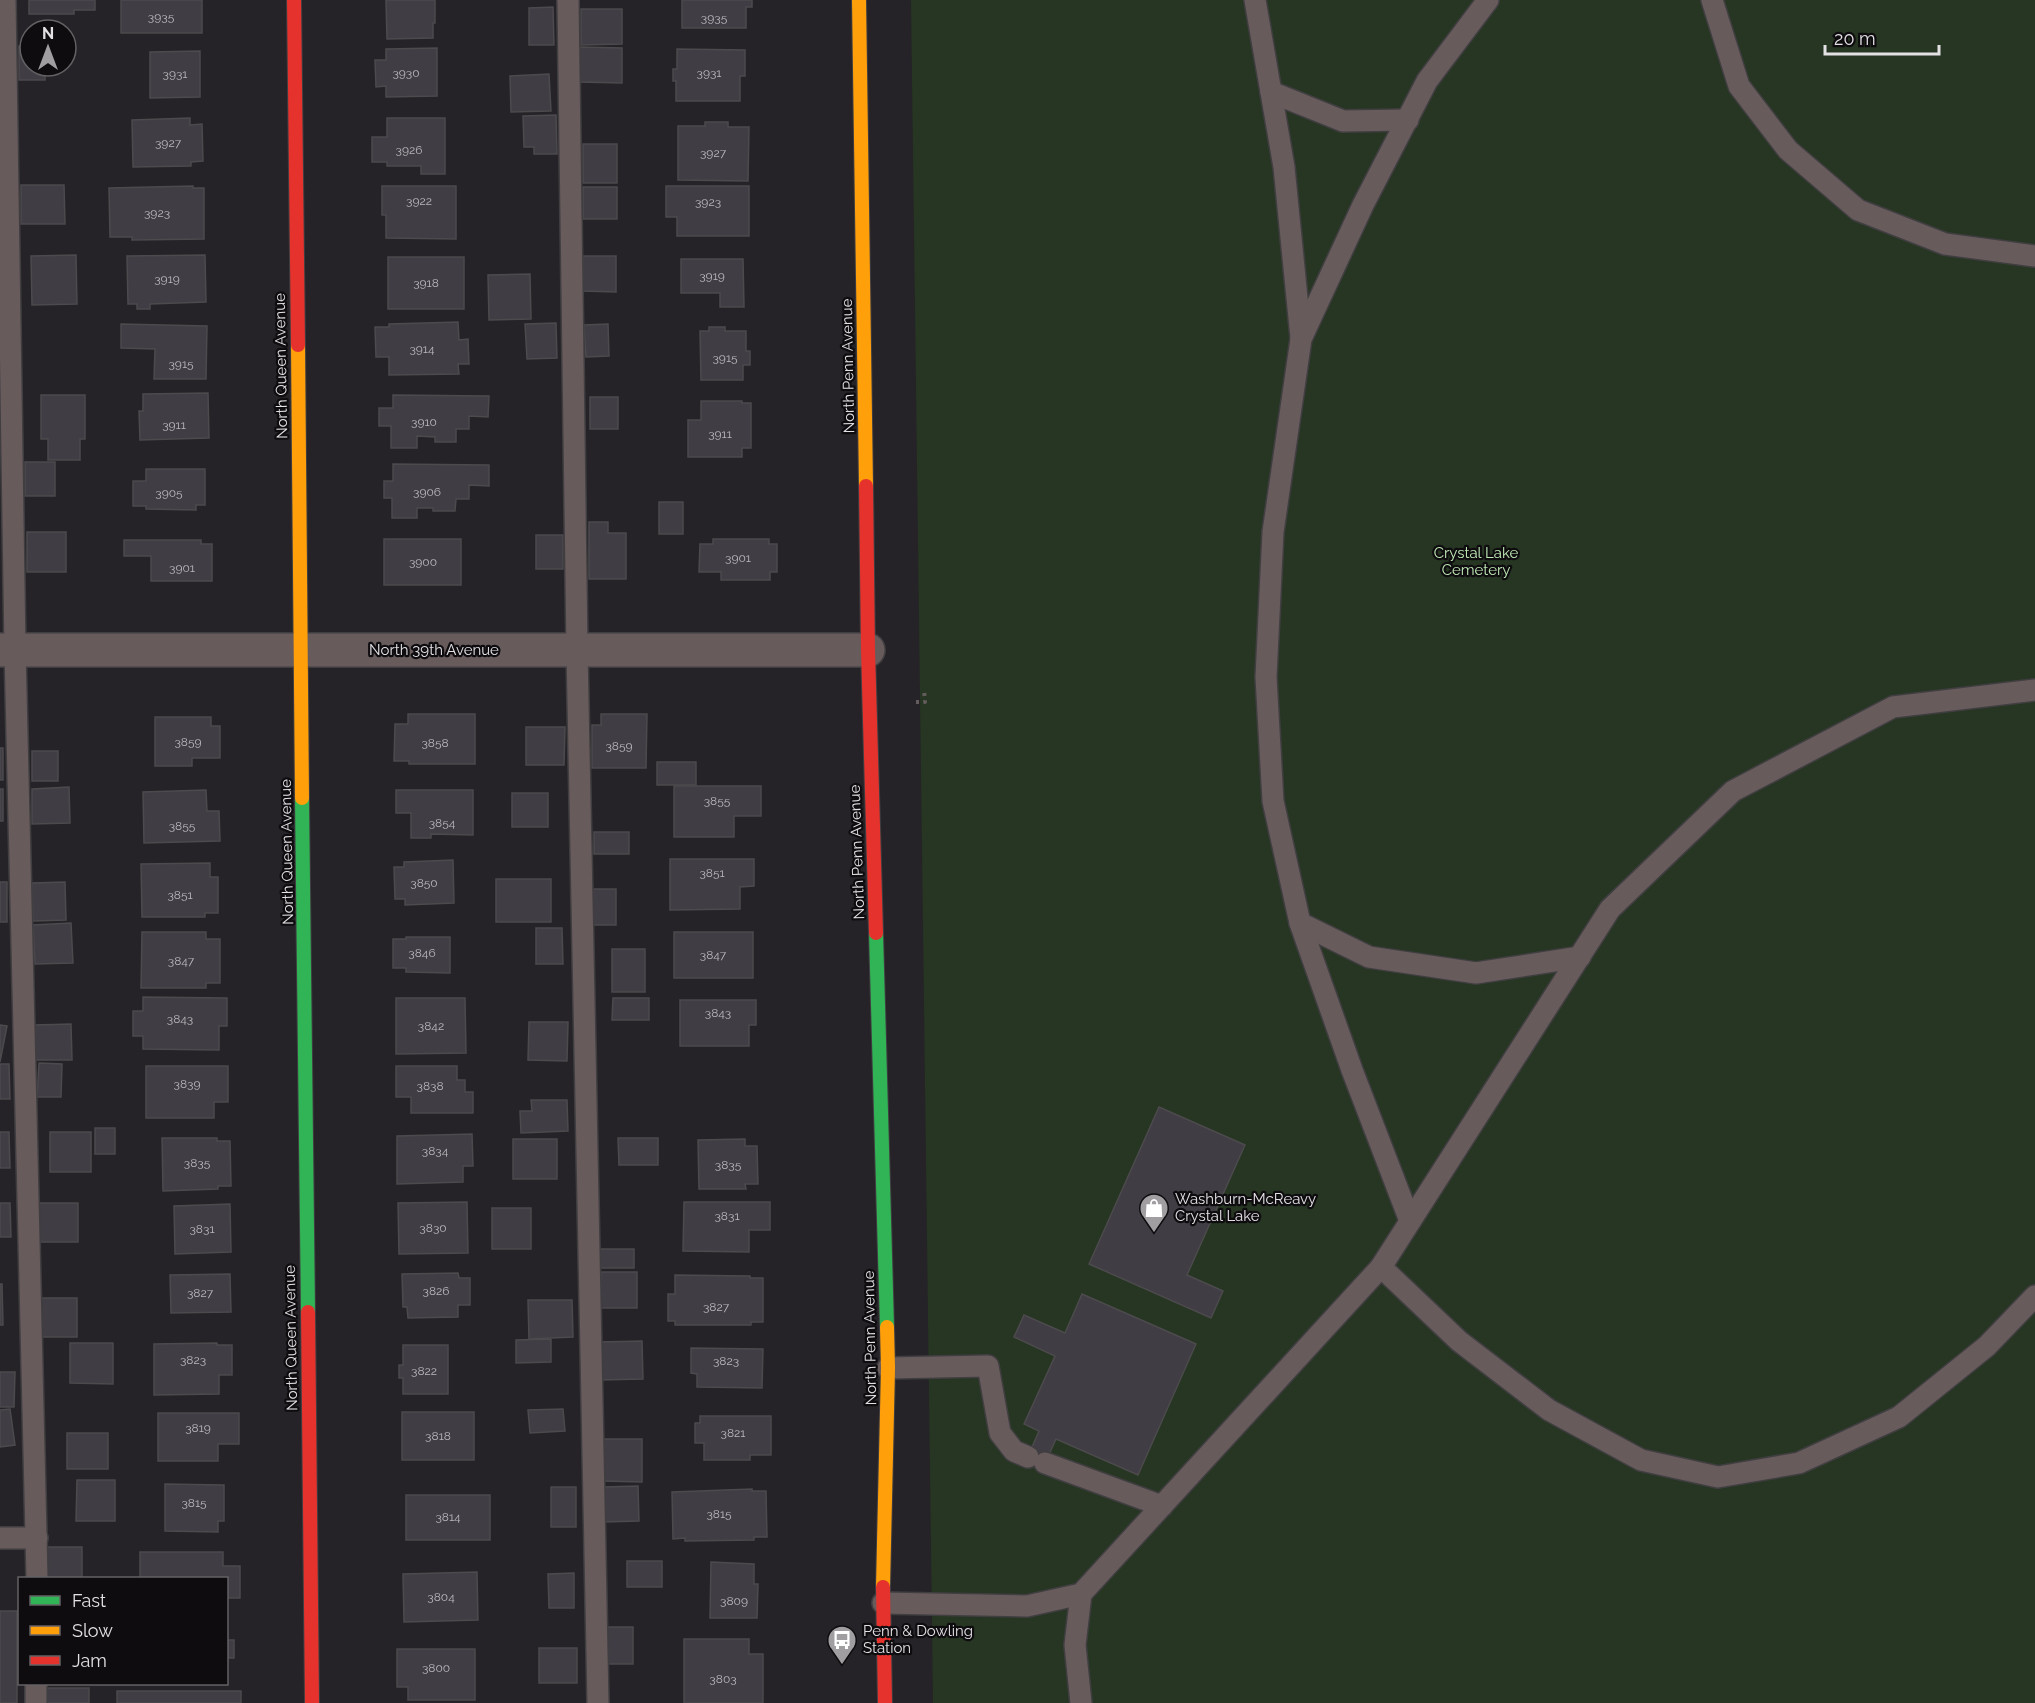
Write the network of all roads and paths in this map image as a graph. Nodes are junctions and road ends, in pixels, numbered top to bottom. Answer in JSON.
{"nodes":[{"id":1,"x":5,"y":0,"type":"edge"},
{"id":2,"x":294,"y":0,"type":"edge"},
{"id":3,"x":568,"y":0,"type":"edge"},
{"id":4,"x":859,"y":0,"type":"edge"},
{"id":5,"x":1255,"y":0,"type":"edge"},
{"id":6,"x":1487,"y":0,"type":"edge"},
{"id":7,"x":1712,"y":0,"type":"edge"},
{"id":8,"x":1271,"y":92,"type":"junction"},
{"id":9,"x":1408,"y":120,"type":"junction"},
{"id":10,"x":2035,"y":256,"type":"edge"},
{"id":11,"x":1301,"y":339,"type":"junction"},
{"id":12,"x":7,"y":650,"type":"edge"},
{"id":13,"x":301,"y":650,"type":"junction"},
{"id":14,"x":577,"y":650,"type":"junction"},
{"id":15,"x":868,"y":650,"type":"junction"},
{"id":16,"x":924,"y":689,"type":"dead end"},
{"id":17,"x":2035,"y":690,"type":"edge"},
{"id":18,"x":916,"y":702,"type":"dead end"},
{"id":19,"x":1300,"y":923,"type":"junction"},
{"id":20,"x":1580,"y":957,"type":"junction"},
{"id":21,"x":1410,"y":1221,"type":"junction"},
{"id":22,"x":1381,"y":1268,"type":"junction"},
{"id":23,"x":2035,"y":1296,"type":"edge"},
{"id":24,"x":888,"y":1368,"type":"junction"},
{"id":25,"x":1162,"y":1506,"type":"junction"},
{"id":26,"x":0,"y":1538,"type":"edge"},
{"id":27,"x":37,"y":1538,"type":"junction"},
{"id":28,"x":37,"y":1577,"type":"edge"},
{"id":29,"x":1082,"y":1594,"type":"junction"},
{"id":30,"x":883,"y":1603,"type":"junction"},
{"id":31,"x":36,"y":1685,"type":"edge"},
{"id":32,"x":36,"y":1703,"type":"edge"},
{"id":33,"x":312,"y":1703,"type":"edge"},
{"id":34,"x":598,"y":1703,"type":"edge"},
{"id":35,"x":885,"y":1703,"type":"edge"},
{"id":36,"x":1081,"y":1703,"type":"edge"}],
"edges":[{"from":1,"to":12,"type":"lane"},
{"from":2,"to":13,"type":"main road","name":"North Queen Avenue"},
{"from":3,"to":14,"type":"lane"},
{"from":4,"to":15,"type":"main road","name":"North Penn Avenue"},
{"from":5,"to":8,"type":"lane"},
{"from":6,"to":9,"type":"lane"},
{"from":7,"to":10,"type":"lane"},
{"from":8,"to":9,"type":"lane"},
{"from":8,"to":11,"type":"lane"},
{"from":9,"to":11,"type":"lane"},
{"from":11,"to":19,"type":"lane"},
{"from":12,"to":13,"type":"street","name":"North 39th Avenue"},
{"from":12,"to":27,"type":"lane"},
{"from":13,"to":14,"type":"street","name":"North 39th Avenue"},
{"from":13,"to":33,"type":"main road","name":"North Queen Avenue"},
{"from":14,"to":15,"type":"street","name":"North 39th Avenue"},
{"from":14,"to":34,"type":"lane"},
{"from":15,"to":24,"type":"main road","name":"North Penn Avenue"},
{"from":16,"to":18,"type":"path"},
{"from":17,"to":20,"type":"lane"},
{"from":19,"to":20,"type":"lane"},
{"from":19,"to":21,"type":"lane"},
{"from":20,"to":21,"type":"lane"},
{"from":21,"to":22,"type":"lane"},
{"from":22,"to":23,"type":"lane"},
{"from":22,"to":25,"type":"lane"},
{"from":24,"to":25,"type":"lane"},
{"from":24,"to":30,"type":"main road","name":"North Penn Avenue"},
{"from":25,"to":29,"type":"lane"},
{"from":26,"to":27,"type":"lane"},
{"from":27,"to":28,"type":"lane"},
{"from":29,"to":30,"type":"lane"},
{"from":29,"to":36,"type":"lane"},
{"from":30,"to":35,"type":"main road","name":"North Penn Avenue"},
{"from":31,"to":32,"type":"lane"}]}
